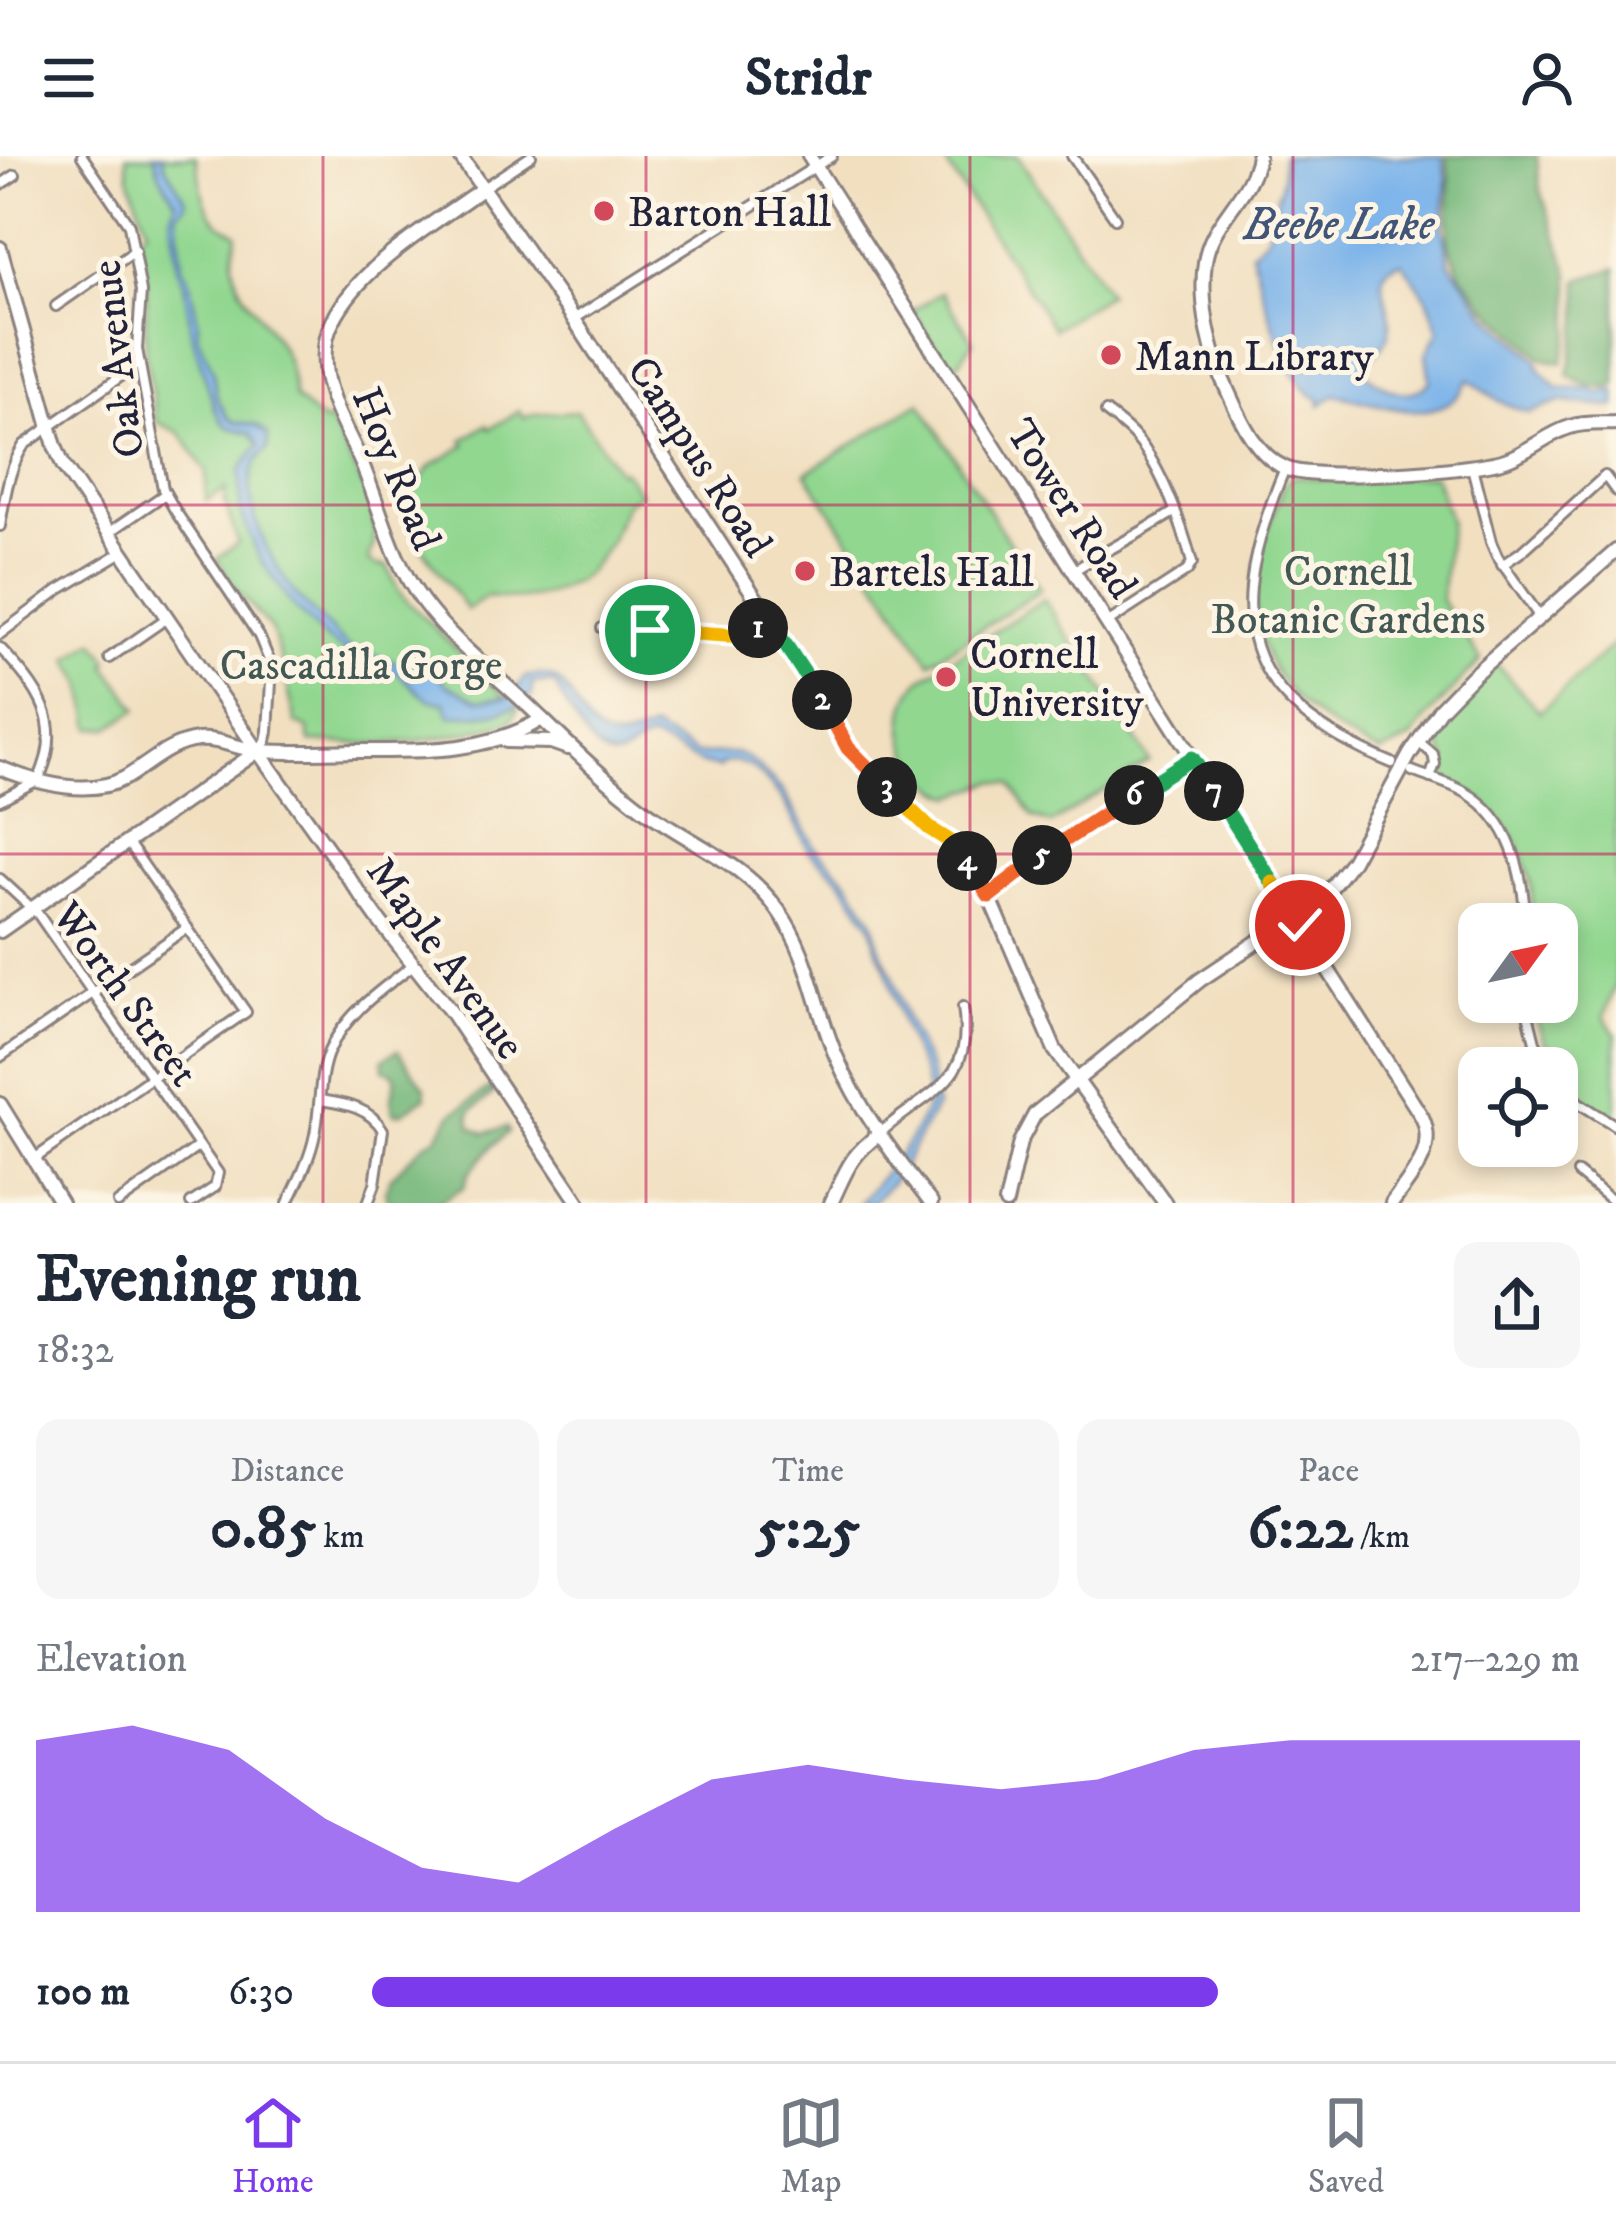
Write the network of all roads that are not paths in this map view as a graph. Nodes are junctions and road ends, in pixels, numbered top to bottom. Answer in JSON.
{"nodes":[{"id":1,"x":82,"y":156,"type":"edge"},
{"id":2,"x":460,"y":156,"type":"edge"},
{"id":3,"x":531,"y":156,"type":"edge"},
{"id":4,"x":832,"y":156,"type":"edge"},
{"id":5,"x":1072,"y":156,"type":"edge"},
{"id":6,"x":1258,"y":156,"type":"edge"},
{"id":7,"x":812,"y":161,"type":"edge"},
{"id":8,"x":15,"y":175,"type":"dead end"},
{"id":9,"x":0,"y":185,"type":"edge"},
{"id":10,"x":483,"y":188,"type":"junction"},
{"id":11,"x":1115,"y":218,"type":"dead end"},
{"id":12,"x":0,"y":248,"type":"edge"},
{"id":13,"x":135,"y":251,"type":"junction"},
{"id":14,"x":4,"y":278,"type":"edge"},
{"id":15,"x":56,"y":306,"type":"dead end"},
{"id":16,"x":574,"y":319,"type":"junction"},
{"id":17,"x":139,"y":363,"type":"junction"},
{"id":18,"x":1106,"y":412,"type":"dead end"},
{"id":19,"x":1616,"y":423,"type":"edge"},
{"id":20,"x":49,"y":425,"type":"junction"},
{"id":21,"x":1472,"y":467,"type":"junction"},
{"id":22,"x":1285,"y":468,"type":"junction"},
{"id":23,"x":1616,"y":491,"type":"edge"},
{"id":24,"x":165,"y":494,"type":"junction"},
{"id":25,"x":1,"y":495,"type":"edge"},
{"id":26,"x":1174,"y":512,"type":"junction"},
{"id":27,"x":0,"y":526,"type":"edge"},
{"id":28,"x":109,"y":532,"type":"junction"},
{"id":29,"x":1616,"y":551,"type":"edge"},
{"id":30,"x":122,"y":552,"type":"junction"},
{"id":31,"x":1502,"y":565,"type":"junction"},
{"id":32,"x":1073,"y":571,"type":"junction"},
{"id":33,"x":1540,"y":617,"type":"junction"},
{"id":34,"x":167,"y":618,"type":"junction"},
{"id":35,"x":769,"y":620,"type":"junction"},
{"id":36,"x":1107,"y":623,"type":"junction"},
{"id":37,"x":602,"y":628,"type":"dead end"},
{"id":38,"x":0,"y":634,"type":"edge"},
{"id":39,"x":0,"y":648,"type":"edge"},
{"id":40,"x":109,"y":658,"type":"dead end"},
{"id":41,"x":542,"y":719,"type":"junction"},
{"id":42,"x":1418,"y":742,"type":"junction"},
{"id":43,"x":481,"y":743,"type":"junction"},
{"id":44,"x":258,"y":751,"type":"junction"},
{"id":45,"x":575,"y":751,"type":"junction"},
{"id":46,"x":1192,"y":758,"type":"junction"},
{"id":47,"x":1392,"y":763,"type":"dead end"},
{"id":48,"x":0,"y":768,"type":"edge"},
{"id":49,"x":1412,"y":771,"type":"dead end"},
{"id":50,"x":1430,"y":778,"type":"junction"},
{"id":51,"x":38,"y":780,"type":"junction"},
{"id":52,"x":0,"y":800,"type":"edge"},
{"id":53,"x":128,"y":843,"type":"junction"},
{"id":54,"x":0,"y":879,"type":"edge"},
{"id":55,"x":989,"y":896,"type":"junction"},
{"id":56,"x":1523,"y":903,"type":"edge"},
{"id":57,"x":32,"y":909,"type":"junction"},
{"id":58,"x":1296,"y":919,"type":"junction"},
{"id":59,"x":187,"y":928,"type":"junction"},
{"id":60,"x":0,"y":931,"type":"edge"},
{"id":61,"x":414,"y":964,"type":"junction"},
{"id":62,"x":93,"y":993,"type":"junction"},
{"id":63,"x":963,"y":1007,"type":"dead end"},
{"id":64,"x":0,"y":1057,"type":"edge"},
{"id":65,"x":152,"y":1078,"type":"junction"},
{"id":66,"x":1076,"y":1081,"type":"junction"},
{"id":67,"x":320,"y":1100,"type":"junction"},
{"id":68,"x":1578,"y":1102,"type":"edge"},
{"id":69,"x":0,"y":1104,"type":"edge"},
{"id":70,"x":1616,"y":1126,"type":"edge"},
{"id":71,"x":879,"y":1134,"type":"junction"},
{"id":72,"x":199,"y":1146,"type":"junction"},
{"id":73,"x":34,"y":1159,"type":"junction"},
{"id":74,"x":1578,"y":1173,"type":"dead end"},
{"id":75,"x":62,"y":1203,"type":"edge"},
{"id":76,"x":118,"y":1203,"type":"edge"},
{"id":77,"x":191,"y":1203,"type":"edge"},
{"id":78,"x":288,"y":1203,"type":"edge"},
{"id":79,"x":368,"y":1203,"type":"edge"},
{"id":80,"x":579,"y":1203,"type":"edge"},
{"id":81,"x":831,"y":1203,"type":"edge"},
{"id":82,"x":931,"y":1203,"type":"edge"},
{"id":83,"x":1006,"y":1203,"type":"edge"},
{"id":84,"x":1165,"y":1203,"type":"edge"},
{"id":85,"x":1392,"y":1203,"type":"edge"},
{"id":86,"x":1615,"y":1203,"type":"edge"}],
"edges":[{"from":1,"to":13,"type":"street","name":"Oak Avenue"},
{"from":2,"to":10,"type":"street","name":"Campus Road"},
{"from":3,"to":10,"type":"street"},
{"from":4,"to":7,"type":"street"},
{"from":5,"to":11,"type":"street"},
{"from":6,"to":22,"type":"street"},
{"from":7,"to":16,"type":"street"},
{"from":7,"to":32,"type":"street","name":"Tower Road"},
{"from":8,"to":9,"type":"street"},
{"from":10,"to":16,"type":"street","name":"Campus Road"},
{"from":10,"to":41,"type":"street","name":"Hoy Road"},
{"from":12,"to":14,"type":"street","name":"Maple Avenue"},
{"from":13,"to":15,"type":"street"},
{"from":13,"to":17,"type":"street","name":"Oak Avenue"},
{"from":14,"to":20,"type":"street","name":"Maple Avenue"},
{"from":16,"to":35,"type":"street","name":"Campus Road"},
{"from":17,"to":20,"type":"street"},
{"from":17,"to":24,"type":"street","name":"Oak Avenue"},
{"from":18,"to":26,"type":"street"},
{"from":19,"to":21,"type":"street"},
{"from":20,"to":25,"type":"street"},
{"from":20,"to":28,"type":"street","name":"Maple Avenue"},
{"from":21,"to":22,"type":"street"},
{"from":21,"to":31,"type":"street"},
{"from":22,"to":47,"type":"street"},
{"from":23,"to":31,"type":"street"},
{"from":24,"to":28,"type":"street"},
{"from":24,"to":44,"type":"street","name":"Oak Avenue"},
{"from":25,"to":27,"type":"street"},
{"from":26,"to":32,"type":"street"},
{"from":26,"to":36,"type":"street"},
{"from":28,"to":30,"type":"street","name":"Maple Avenue"},
{"from":29,"to":33,"type":"street"},
{"from":30,"to":34,"type":"street","name":"Maple Avenue"},
{"from":30,"to":38,"type":"street"},
{"from":31,"to":33,"type":"street"},
{"from":32,"to":36,"type":"street","name":"Tower Road"},
{"from":33,"to":42,"type":"street"},
{"from":34,"to":40,"type":"street"},
{"from":34,"to":44,"type":"street","name":"Maple Avenue"},
{"from":35,"to":37,"type":"street"},
{"from":35,"to":55,"type":"street","name":"Campus Road"},
{"from":36,"to":46,"type":"street","name":"Tower Road"},
{"from":39,"to":51,"type":"street"},
{"from":41,"to":43,"type":"street"},
{"from":41,"to":45,"type":"street","name":"Hoy Road"},
{"from":42,"to":50,"type":"street"},
{"from":42,"to":58,"type":"street"},
{"from":43,"to":44,"type":"street"},
{"from":43,"to":45,"type":"street"},
{"from":44,"to":51,"type":"street"},
{"from":44,"to":53,"type":"street"},
{"from":44,"to":61,"type":"street","name":"Maple Avenue"},
{"from":45,"to":71,"type":"street","name":"Hoy Road"},
{"from":46,"to":55,"type":"street"},
{"from":46,"to":58,"type":"street","name":"Tower Road"},
{"from":48,"to":51,"type":"street"},
{"from":49,"to":50,"type":"street"},
{"from":50,"to":56,"type":"street"},
{"from":51,"to":52,"type":"street"},
{"from":53,"to":57,"type":"street"},
{"from":53,"to":59,"type":"street"},
{"from":54,"to":57,"type":"street","name":"Worth Street"},
{"from":55,"to":66,"type":"street","name":"Campus Road"},
{"from":57,"to":60,"type":"street"},
{"from":57,"to":62,"type":"street","name":"Worth Street"},
{"from":58,"to":66,"type":"street"},
{"from":58,"to":85,"type":"street","name":"Tower Road"},
{"from":59,"to":62,"type":"street"},
{"from":59,"to":65,"type":"street"},
{"from":61,"to":67,"type":"street"},
{"from":61,"to":80,"type":"street","name":"Maple Avenue"},
{"from":62,"to":64,"type":"street"},
{"from":62,"to":65,"type":"street","name":"Worth Street"},
{"from":63,"to":71,"type":"street"},
{"from":65,"to":72,"type":"street","name":"Worth Street"},
{"from":65,"to":73,"type":"street"},
{"from":66,"to":83,"type":"street"},
{"from":66,"to":84,"type":"street","name":"Campus Road"},
{"from":67,"to":78,"type":"street"},
{"from":67,"to":79,"type":"street"},
{"from":68,"to":70,"type":"street"},
{"from":69,"to":73,"type":"street"},
{"from":71,"to":81,"type":"street"},
{"from":71,"to":82,"type":"street","name":"Hoy Road"},
{"from":72,"to":76,"type":"street"},
{"from":72,"to":77,"type":"street"},
{"from":73,"to":75,"type":"street"},
{"from":74,"to":86,"type":"street"}]}
